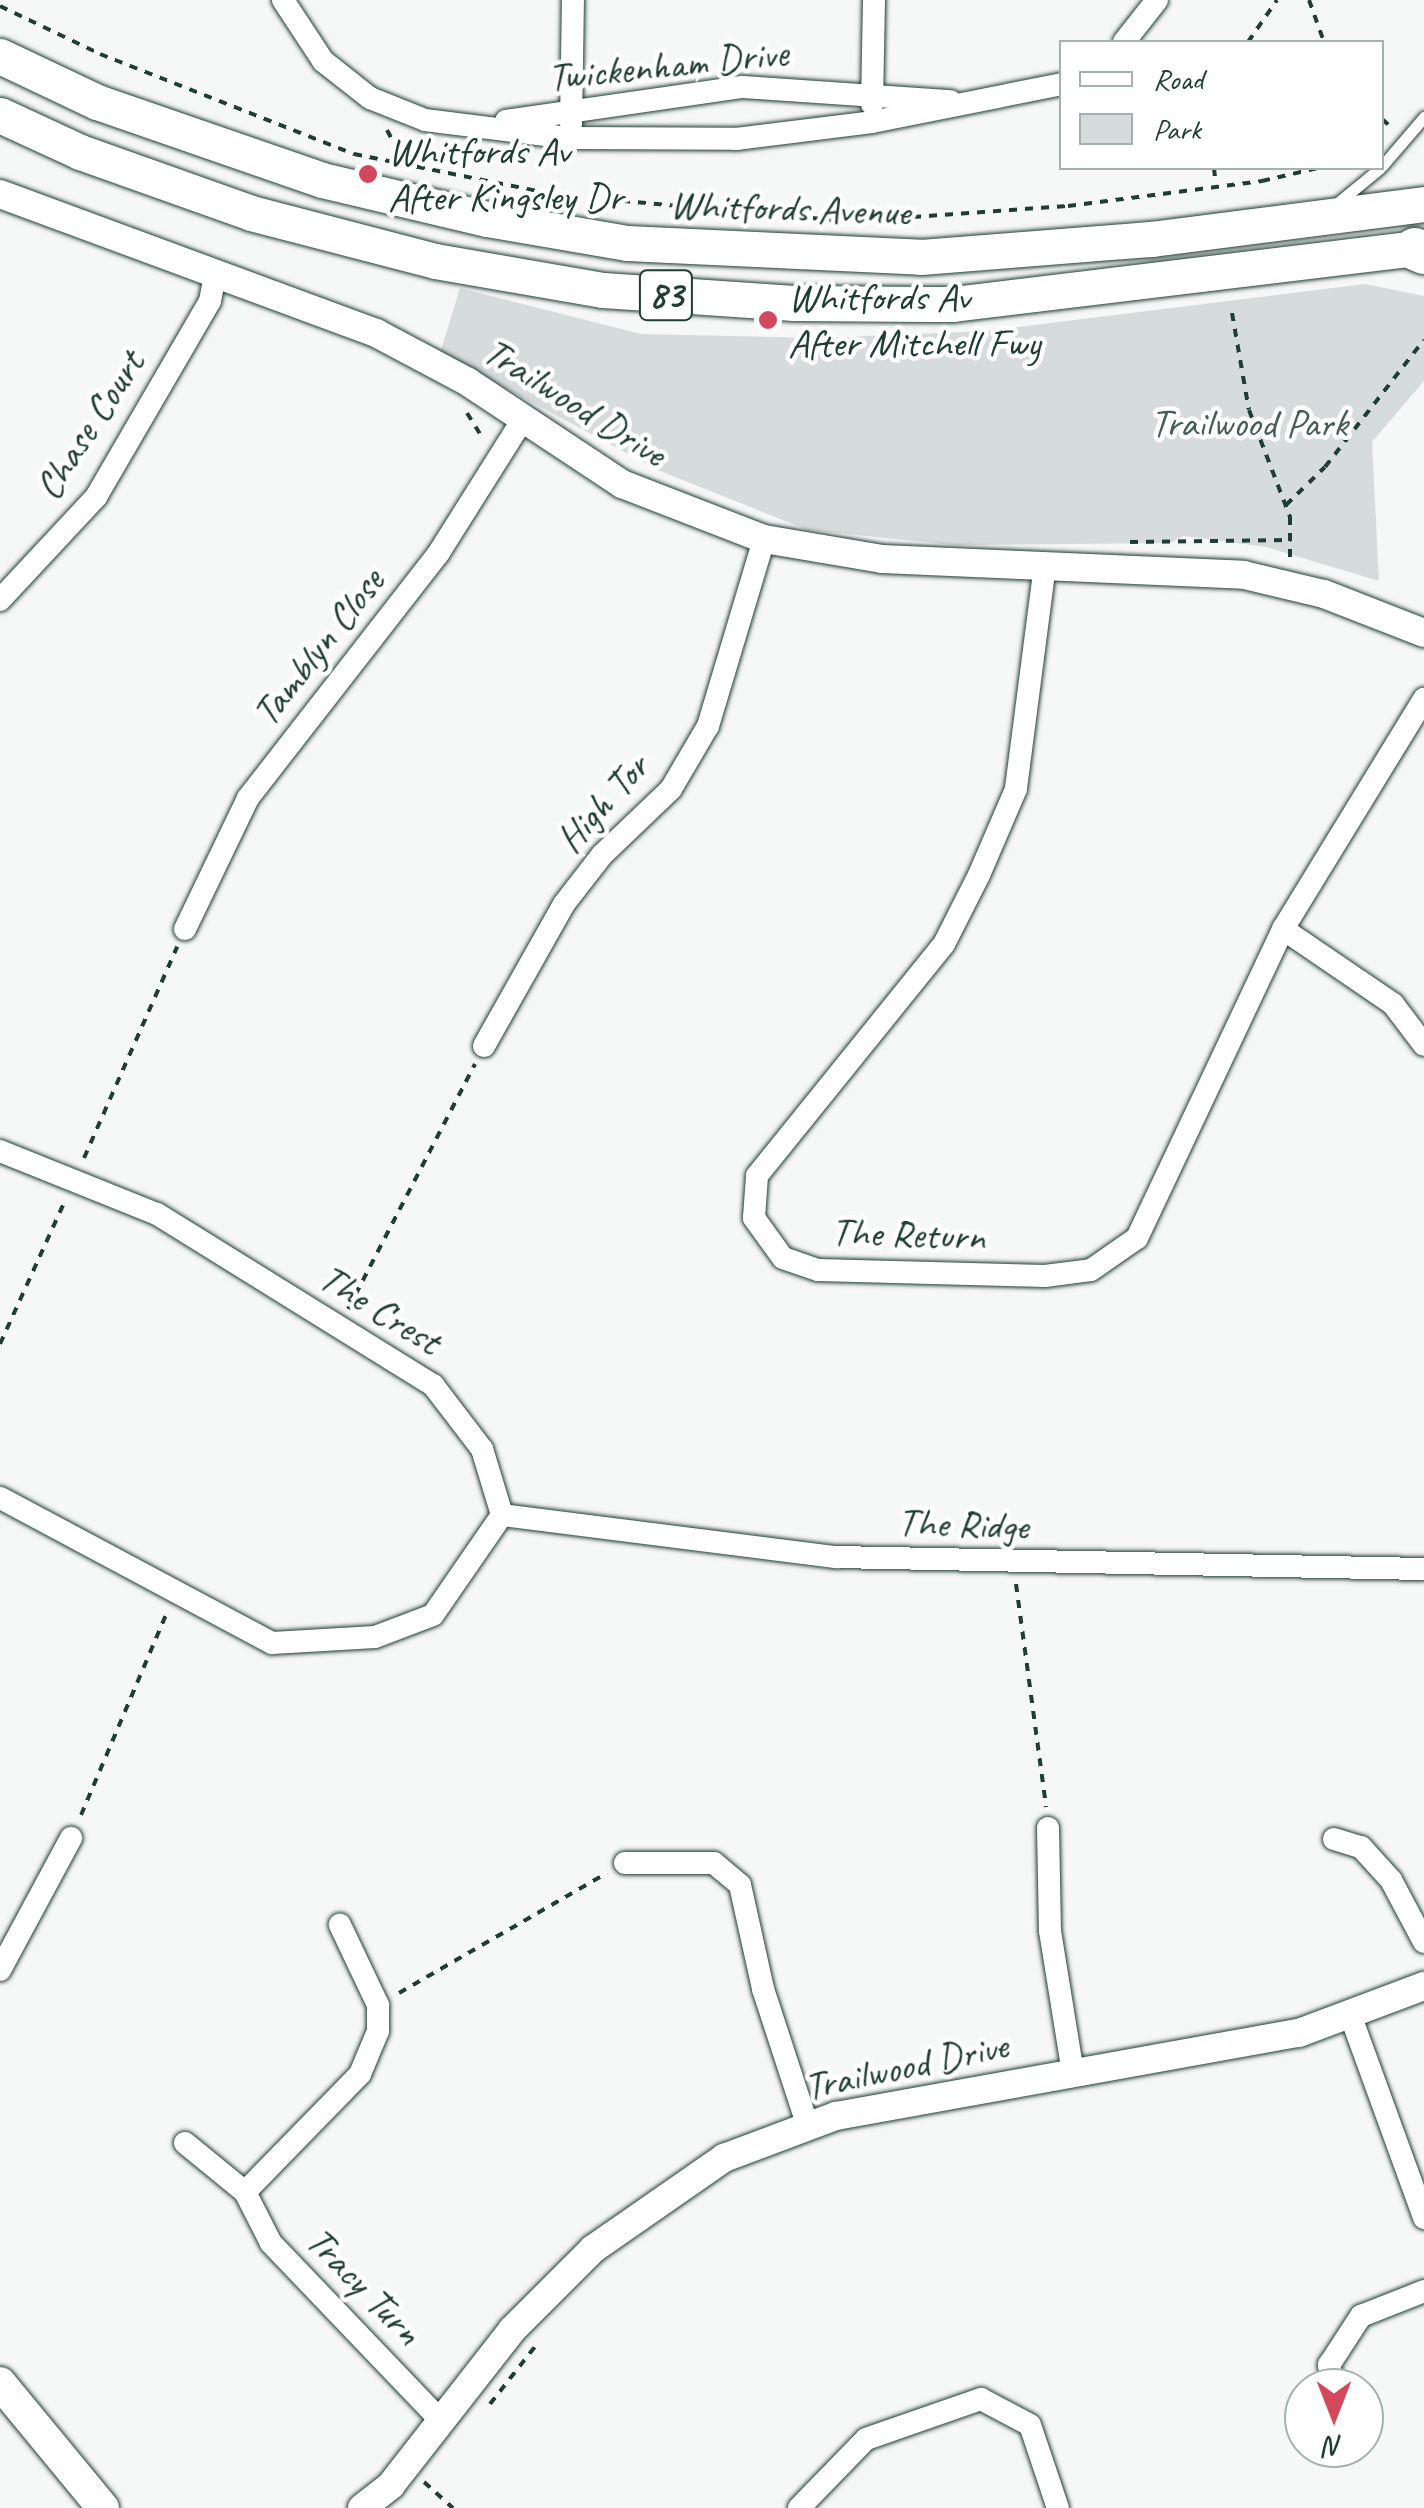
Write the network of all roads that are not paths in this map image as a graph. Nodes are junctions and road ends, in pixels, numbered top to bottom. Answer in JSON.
{"nodes":[{"id":1,"x":283,"y":0,"type":"edge"},
{"id":2,"x":573,"y":0,"type":"edge"},
{"id":3,"x":874,"y":0,"type":"edge"},
{"id":4,"x":1157,"y":0,"type":"edge"},
{"id":5,"x":1126,"y":40,"type":"edge"},
{"id":6,"x":0,"y":56,"type":"edge"},
{"id":7,"x":1059,"y":85,"type":"edge"},
{"id":8,"x":872,"y":91,"type":"junction"},
{"id":9,"x":979,"y":104,"type":"junction"},
{"id":10,"x":571,"y":109,"type":"junction"},
{"id":11,"x":0,"y":115,"type":"edge"},
{"id":12,"x":1424,"y":117,"type":"edge"},
{"id":13,"x":872,"y":122,"type":"junction"},
{"id":14,"x":485,"y":126,"type":"junction"},
{"id":15,"x":570,"y":138,"type":"junction"},
{"id":16,"x":1384,"y":164,"type":"edge"},
{"id":17,"x":1377,"y":170,"type":"edge"},
{"id":18,"x":0,"y":194,"type":"edge"},
{"id":19,"x":1424,"y":204,"type":"edge"},
{"id":20,"x":1320,"y":217,"type":"junction"},
{"id":21,"x":1421,"y":250,"type":"edge"},
{"id":22,"x":215,"y":275,"type":"junction"},
{"id":23,"x":523,"y":418,"type":"junction"},
{"id":24,"x":764,"y":539,"type":"junction"},
{"id":25,"x":1045,"y":564,"type":"junction"},
{"id":26,"x":0,"y":600,"type":"edge"},
{"id":27,"x":1424,"y":634,"type":"edge"},
{"id":28,"x":1424,"y":698,"type":"edge"},
{"id":29,"x":185,"y":929,"type":"road end"},
{"id":30,"x":1283,"y":929,"type":"junction"},
{"id":31,"x":1424,"y":1045,"type":"edge"},
{"id":32,"x":484,"y":1046,"type":"road end"},
{"id":33,"x":0,"y":1151,"type":"edge"},
{"id":34,"x":0,"y":1498,"type":"edge"},
{"id":35,"x":502,"y":1514,"type":"junction"},
{"id":36,"x":1424,"y":1569,"type":"edge"},
{"id":37,"x":1048,"y":1828,"type":"road end"},
{"id":38,"x":72,"y":1838,"type":"road end"},
{"id":39,"x":1334,"y":1840,"type":"dead end"},
{"id":40,"x":625,"y":1862,"type":"road end"},
{"id":41,"x":340,"y":1926,"type":"dead end"},
{"id":42,"x":1424,"y":1942,"type":"edge"},
{"id":43,"x":0,"y":1970,"type":"edge"},
{"id":44,"x":1424,"y":1986,"type":"edge"},
{"id":45,"x":1351,"y":2017,"type":"junction"},
{"id":46,"x":1073,"y":2073,"type":"junction"},
{"id":47,"x":808,"y":2124,"type":"junction"},
{"id":48,"x":185,"y":2143,"type":"dead end"},
{"id":49,"x":245,"y":2192,"type":"junction"},
{"id":50,"x":1424,"y":2218,"type":"edge"},
{"id":51,"x":1424,"y":2291,"type":"edge"},
{"id":52,"x":1330,"y":2368,"type":"edge"},
{"id":53,"x":0,"y":2382,"type":"edge"},
{"id":54,"x":0,"y":2412,"type":"edge"},
{"id":55,"x":442,"y":2422,"type":"junction"},
{"id":56,"x":78,"y":2508,"type":"edge"},
{"id":57,"x":103,"y":2508,"type":"edge"},
{"id":58,"x":362,"y":2508,"type":"edge"},
{"id":59,"x":800,"y":2508,"type":"edge"},
{"id":60,"x":1058,"y":2508,"type":"edge"}],
"edges":[{"from":1,"to":14,"type":"street","name":"Twickenham Drive"},
{"from":2,"to":10,"type":"street"},
{"from":3,"to":8,"type":"street"},
{"from":4,"to":5,"type":"street"},
{"from":6,"to":20,"type":"main road","name":"Whitfords Avenue","number":"83"},
{"from":7,"to":9,"type":"street","name":"Twickenham Drive"},
{"from":8,"to":9,"type":"street","name":"Twickenham Drive"},
{"from":8,"to":10,"type":"street","name":"Twickenham Drive"},
{"from":8,"to":13,"type":"street"},
{"from":9,"to":13,"type":"street","name":"Twickenham Drive"},
{"from":10,"to":14,"type":"street","name":"Twickenham Drive"},
{"from":10,"to":15,"type":"street"},
{"from":11,"to":21,"type":"main road","number":"83"},
{"from":12,"to":16,"type":"lane"},
{"from":13,"to":15,"type":"street","name":"Twickenham Drive"},
{"from":14,"to":15,"type":"street","name":"Twickenham Drive"},
{"from":17,"to":20,"type":"lane"},
{"from":18,"to":22,"type":"street","name":"Trailwood Drive"},
{"from":19,"to":20,"type":"main road","name":"Whitfords Avenue","number":"83"},
{"from":22,"to":23,"type":"street","name":"Trailwood Drive"},
{"from":22,"to":26,"type":"street","name":"Chase Court"},
{"from":23,"to":24,"type":"street","name":"Trailwood Drive"},
{"from":23,"to":29,"type":"street","name":"Tamblyn Close"},
{"from":24,"to":25,"type":"street","name":"Trailwood Drive"},
{"from":24,"to":32,"type":"street","name":"High Tor"},
{"from":25,"to":27,"type":"street","name":"Trailwood Drive"},
{"from":25,"to":30,"type":"street","name":"The Return"},
{"from":28,"to":30,"type":"street","name":"The Return"},
{"from":30,"to":31,"type":"street"},
{"from":33,"to":35,"type":"street","name":"The Crest"},
{"from":34,"to":35,"type":"street"},
{"from":35,"to":36,"type":"street","name":"The Ridge"},
{"from":37,"to":46,"type":"street"},
{"from":38,"to":43,"type":"street"},
{"from":39,"to":42,"type":"street"},
{"from":40,"to":47,"type":"street"},
{"from":41,"to":49,"type":"street"},
{"from":44,"to":45,"type":"street","name":"Trailwood Drive"},
{"from":45,"to":46,"type":"street","name":"Trailwood Drive"},
{"from":45,"to":50,"type":"street"},
{"from":46,"to":47,"type":"street","name":"Trailwood Drive"},
{"from":47,"to":55,"type":"street","name":"Trailwood Drive"},
{"from":48,"to":49,"type":"street","name":"Tracy Turn"},
{"from":49,"to":55,"type":"street","name":"Tracy Turn"},
{"from":51,"to":52,"type":"street"},
{"from":53,"to":57,"type":"main road"},
{"from":54,"to":56,"type":"main road"},
{"from":55,"to":58,"type":"street","name":"Trailwood Drive"},
{"from":59,"to":60,"type":"street"}]}
